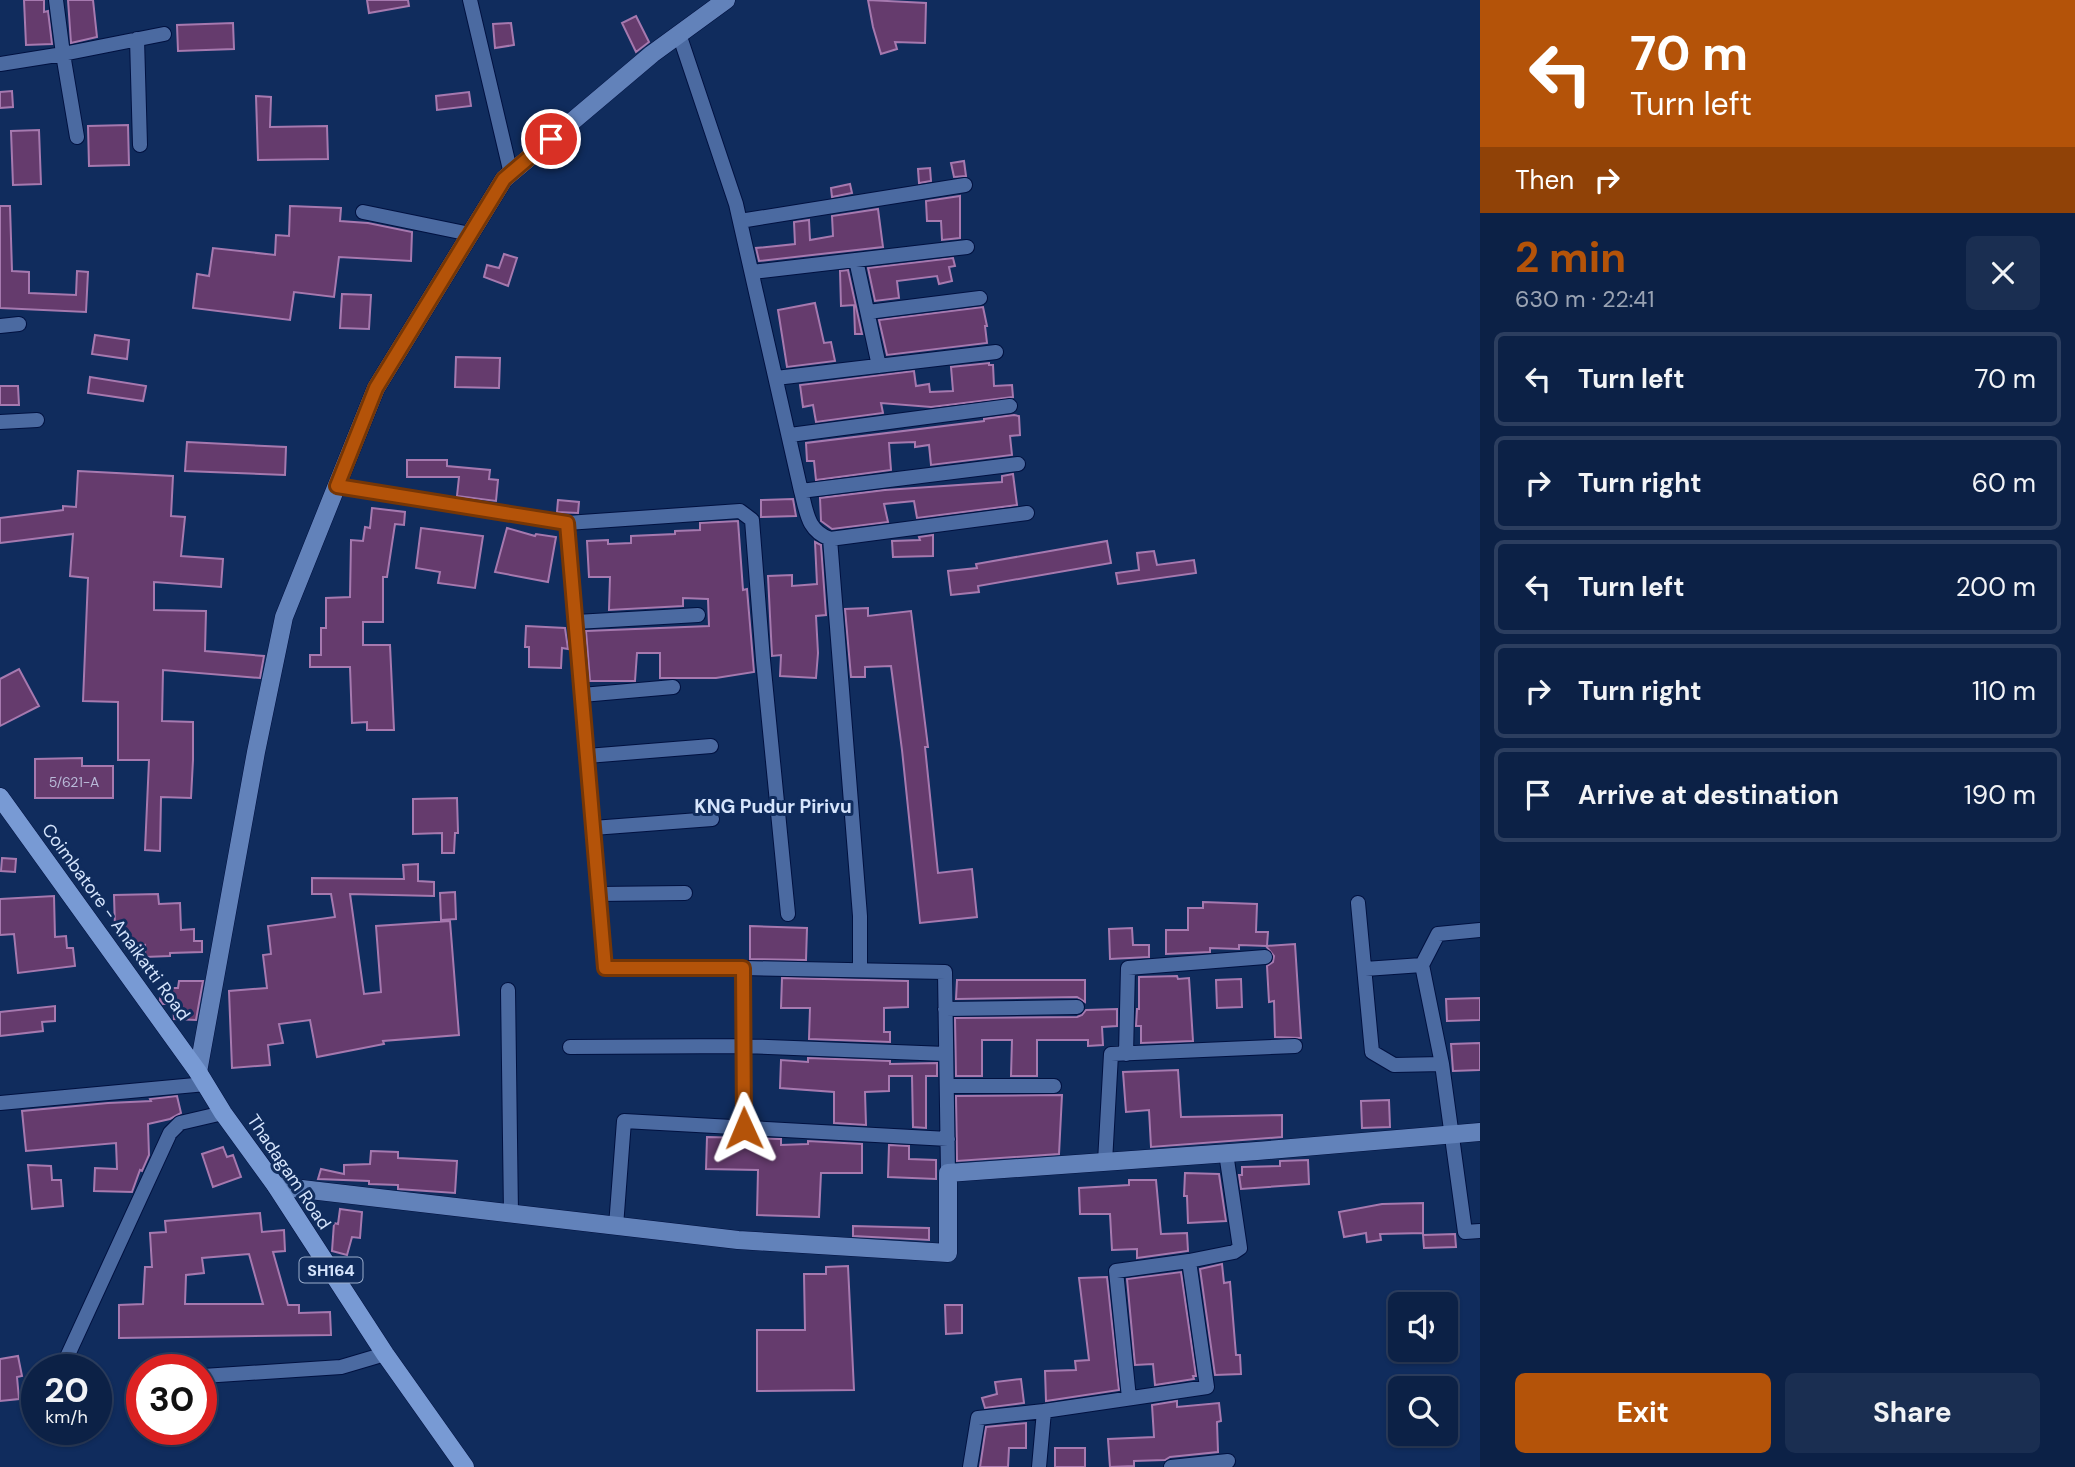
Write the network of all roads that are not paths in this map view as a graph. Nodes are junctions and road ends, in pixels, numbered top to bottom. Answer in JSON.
{"nodes":[{"id":1,"x":56,"y":0,"type":"edge"},
{"id":2,"x":470,"y":0,"type":"edge"},
{"id":3,"x":726,"y":0,"type":"edge"},
{"id":4,"x":164,"y":34,"type":"dead end"},
{"id":5,"x":679,"y":34,"type":"junction"},
{"id":6,"x":137,"y":39,"type":"junction"},
{"id":7,"x":63,"y":54,"type":"junction"},
{"id":8,"x":0,"y":64,"type":"edge"},
{"id":9,"x":77,"y":137,"type":"dead end"},
{"id":10,"x":140,"y":145,"type":"dead end"},
{"id":11,"x":510,"y":174,"type":"junction"},
{"id":12,"x":965,"y":185,"type":"dead end"},
{"id":13,"x":363,"y":212,"type":"dead end"},
{"id":14,"x":740,"y":221,"type":"junction"},
{"id":15,"x":470,"y":234,"type":"junction"},
{"id":16,"x":967,"y":247,"type":"dead end"},
{"id":17,"x":856,"y":260,"type":"junction"},
{"id":18,"x":752,"y":272,"type":"junction"},
{"id":19,"x":980,"y":298,"type":"dead end"},
{"id":20,"x":867,"y":312,"type":"junction"},
{"id":21,"x":19,"y":324,"type":"dead end"},
{"id":22,"x":0,"y":326,"type":"edge"},
{"id":23,"x":996,"y":352,"type":"dead end"},
{"id":24,"x":879,"y":366,"type":"junction"},
{"id":25,"x":776,"y":378,"type":"junction"},
{"id":26,"x":1010,"y":406,"type":"dead end"},
{"id":27,"x":37,"y":420,"type":"dead end"},
{"id":28,"x":0,"y":422,"type":"edge"},
{"id":29,"x":790,"y":435,"type":"junction"},
{"id":30,"x":1018,"y":464,"type":"dead end"},
{"id":31,"x":337,"y":486,"type":"junction"},
{"id":32,"x":802,"y":491,"type":"junction"},
{"id":33,"x":1027,"y":513,"type":"dead end"},
{"id":34,"x":567,"y":523,"type":"junction"},
{"id":35,"x":830,"y":539,"type":"junction"},
{"id":36,"x":698,"y":615,"type":"dead end"},
{"id":37,"x":576,"y":622,"type":"junction"},
{"id":38,"x":673,"y":687,"type":"dead end"},
{"id":39,"x":582,"y":695,"type":"junction"},
{"id":40,"x":711,"y":746,"type":"dead end"},
{"id":41,"x":587,"y":755,"type":"junction"},
{"id":42,"x":0,"y":797,"type":"edge"},
{"id":43,"x":712,"y":820,"type":"dead end"},
{"id":44,"x":593,"y":828,"type":"junction"},
{"id":45,"x":685,"y":893,"type":"dead end"},
{"id":46,"x":598,"y":894,"type":"junction"},
{"id":47,"x":1358,"y":903,"type":"dead end"},
{"id":48,"x":788,"y":914,"type":"dead end"},
{"id":49,"x":1480,"y":930,"type":"edge"},
{"id":50,"x":1265,"y":957,"type":"dead end"},
{"id":51,"x":1422,"y":965,"type":"junction"},
{"id":52,"x":743,"y":968,"type":"junction"},
{"id":53,"x":860,"y":969,"type":"junction"},
{"id":54,"x":1364,"y":970,"type":"junction"},
{"id":55,"x":508,"y":990,"type":"dead end"},
{"id":56,"x":1077,"y":1007,"type":"dead end"},
{"id":57,"x":945,"y":1009,"type":"junction"},
{"id":58,"x":743,"y":1046,"type":"junction"},
{"id":59,"x":1295,"y":1046,"type":"dead end"},
{"id":60,"x":570,"y":1047,"type":"dead end"},
{"id":61,"x":946,"y":1054,"type":"junction"},
{"id":62,"x":1126,"y":1054,"type":"junction"},
{"id":63,"x":1442,"y":1064,"type":"junction"},
{"id":64,"x":202,"y":1078,"type":"junction"},
{"id":65,"x":948,"y":1086,"type":"junction"},
{"id":66,"x":1054,"y":1086,"type":"dead end"},
{"id":67,"x":0,"y":1102,"type":"edge"},
{"id":68,"x":223,"y":1113,"type":"junction"},
{"id":69,"x":744,"y":1128,"type":"junction"},
{"id":70,"x":1480,"y":1132,"type":"edge"},
{"id":71,"x":1452,"y":1135,"type":"junction"},
{"id":72,"x":947,"y":1139,"type":"junction"},
{"id":73,"x":1226,"y":1153,"type":"junction"},
{"id":74,"x":1105,"y":1162,"type":"junction"},
{"id":75,"x":948,"y":1173,"type":"junction"},
{"id":76,"x":276,"y":1186,"type":"junction"},
{"id":77,"x":511,"y":1214,"type":"junction"},
{"id":78,"x":616,"y":1226,"type":"junction"},
{"id":79,"x":1480,"y":1231,"type":"edge"},
{"id":80,"x":1189,"y":1261,"type":"junction"},
{"id":81,"x":68,"y":1354,"type":"edge"},
{"id":82,"x":386,"y":1354,"type":"junction"},
{"id":83,"x":217,"y":1375,"type":"edge"},
{"id":84,"x":1129,"y":1398,"type":"junction"},
{"id":85,"x":1044,"y":1411,"type":"junction"},
{"id":86,"x":1228,"y":1461,"type":"dead end"},
{"id":87,"x":465,"y":1467,"type":"edge"},
{"id":88,"x":970,"y":1467,"type":"edge"},
{"id":89,"x":1039,"y":1467,"type":"edge"},
{"id":90,"x":1171,"y":1467,"type":"edge"}],
"edges":[{"from":1,"to":7,"type":"street"},
{"from":2,"to":11,"type":"street"},
{"from":3,"to":5,"type":"street"},
{"from":4,"to":6,"type":"street"},
{"from":5,"to":11,"type":"street"},
{"from":5,"to":14,"type":"street"},
{"from":6,"to":7,"type":"street"},
{"from":6,"to":10,"type":"street"},
{"from":7,"to":8,"type":"street"},
{"from":7,"to":9,"type":"street"},
{"from":11,"to":15,"type":"street"},
{"from":12,"to":14,"type":"street"},
{"from":13,"to":15,"type":"street"},
{"from":14,"to":18,"type":"street"},
{"from":15,"to":31,"type":"street"},
{"from":16,"to":17,"type":"street"},
{"from":17,"to":18,"type":"street"},
{"from":17,"to":20,"type":"street"},
{"from":18,"to":25,"type":"street"},
{"from":19,"to":20,"type":"street"},
{"from":20,"to":24,"type":"street"},
{"from":21,"to":22,"type":"street"},
{"from":23,"to":24,"type":"street"},
{"from":24,"to":25,"type":"street"},
{"from":25,"to":29,"type":"street"},
{"from":26,"to":29,"type":"street"},
{"from":27,"to":28,"type":"street"},
{"from":29,"to":32,"type":"street"},
{"from":30,"to":32,"type":"street"},
{"from":31,"to":34,"type":"street"},
{"from":31,"to":64,"type":"street"},
{"from":32,"to":35,"type":"street"},
{"from":33,"to":35,"type":"street"},
{"from":34,"to":37,"type":"street"},
{"from":34,"to":48,"type":"street"},
{"from":35,"to":53,"type":"street"},
{"from":36,"to":37,"type":"street"},
{"from":37,"to":39,"type":"street"},
{"from":38,"to":39,"type":"street"},
{"from":39,"to":41,"type":"street"},
{"from":40,"to":41,"type":"street"},
{"from":41,"to":44,"type":"street"},
{"from":42,"to":64,"type":"main road","name":"Coimbatore - Anaikatti Road","number":"SH164"},
{"from":43,"to":44,"type":"street"},
{"from":44,"to":46,"type":"street"},
{"from":45,"to":46,"type":"street"},
{"from":46,"to":52,"type":"street"},
{"from":47,"to":54,"type":"street"},
{"from":49,"to":51,"type":"street"},
{"from":50,"to":62,"type":"street"},
{"from":51,"to":54,"type":"street"},
{"from":51,"to":63,"type":"street"},
{"from":52,"to":53,"type":"street"},
{"from":52,"to":58,"type":"street"},
{"from":53,"to":57,"type":"street"},
{"from":54,"to":63,"type":"street"},
{"from":55,"to":77,"type":"street"},
{"from":56,"to":57,"type":"street"},
{"from":57,"to":61,"type":"street"},
{"from":58,"to":60,"type":"street"},
{"from":58,"to":61,"type":"street"},
{"from":58,"to":69,"type":"street"},
{"from":59,"to":62,"type":"street"},
{"from":61,"to":65,"type":"street"},
{"from":62,"to":74,"type":"street"},
{"from":63,"to":71,"type":"street"},
{"from":64,"to":67,"type":"street"},
{"from":64,"to":68,"type":"main road","name":"Thadagam Road","number":"SH164"},
{"from":65,"to":66,"type":"street"},
{"from":65,"to":72,"type":"street"},
{"from":68,"to":76,"type":"main road","name":"Thadagam Road","number":"SH164"},
{"from":68,"to":81,"type":"street"},
{"from":69,"to":72,"type":"street"},
{"from":69,"to":78,"type":"street"},
{"from":70,"to":71,"type":"street"},
{"from":71,"to":73,"type":"street"},
{"from":71,"to":79,"type":"street"},
{"from":72,"to":75,"type":"street"},
{"from":73,"to":74,"type":"street"},
{"from":73,"to":80,"type":"street"},
{"from":74,"to":75,"type":"street"},
{"from":75,"to":78,"type":"street"},
{"from":76,"to":77,"type":"street"},
{"from":76,"to":82,"type":"main road","name":"Thadagam Road","number":"SH164"},
{"from":77,"to":78,"type":"street"},
{"from":80,"to":84,"type":"street"},
{"from":80,"to":84,"type":"street"},
{"from":82,"to":83,"type":"street"},
{"from":82,"to":87,"type":"main road","name":"Thadagam Road","number":"SH164"},
{"from":84,"to":85,"type":"street"},
{"from":85,"to":88,"type":"street"},
{"from":85,"to":89,"type":"street"},
{"from":86,"to":90,"type":"street"}]}
